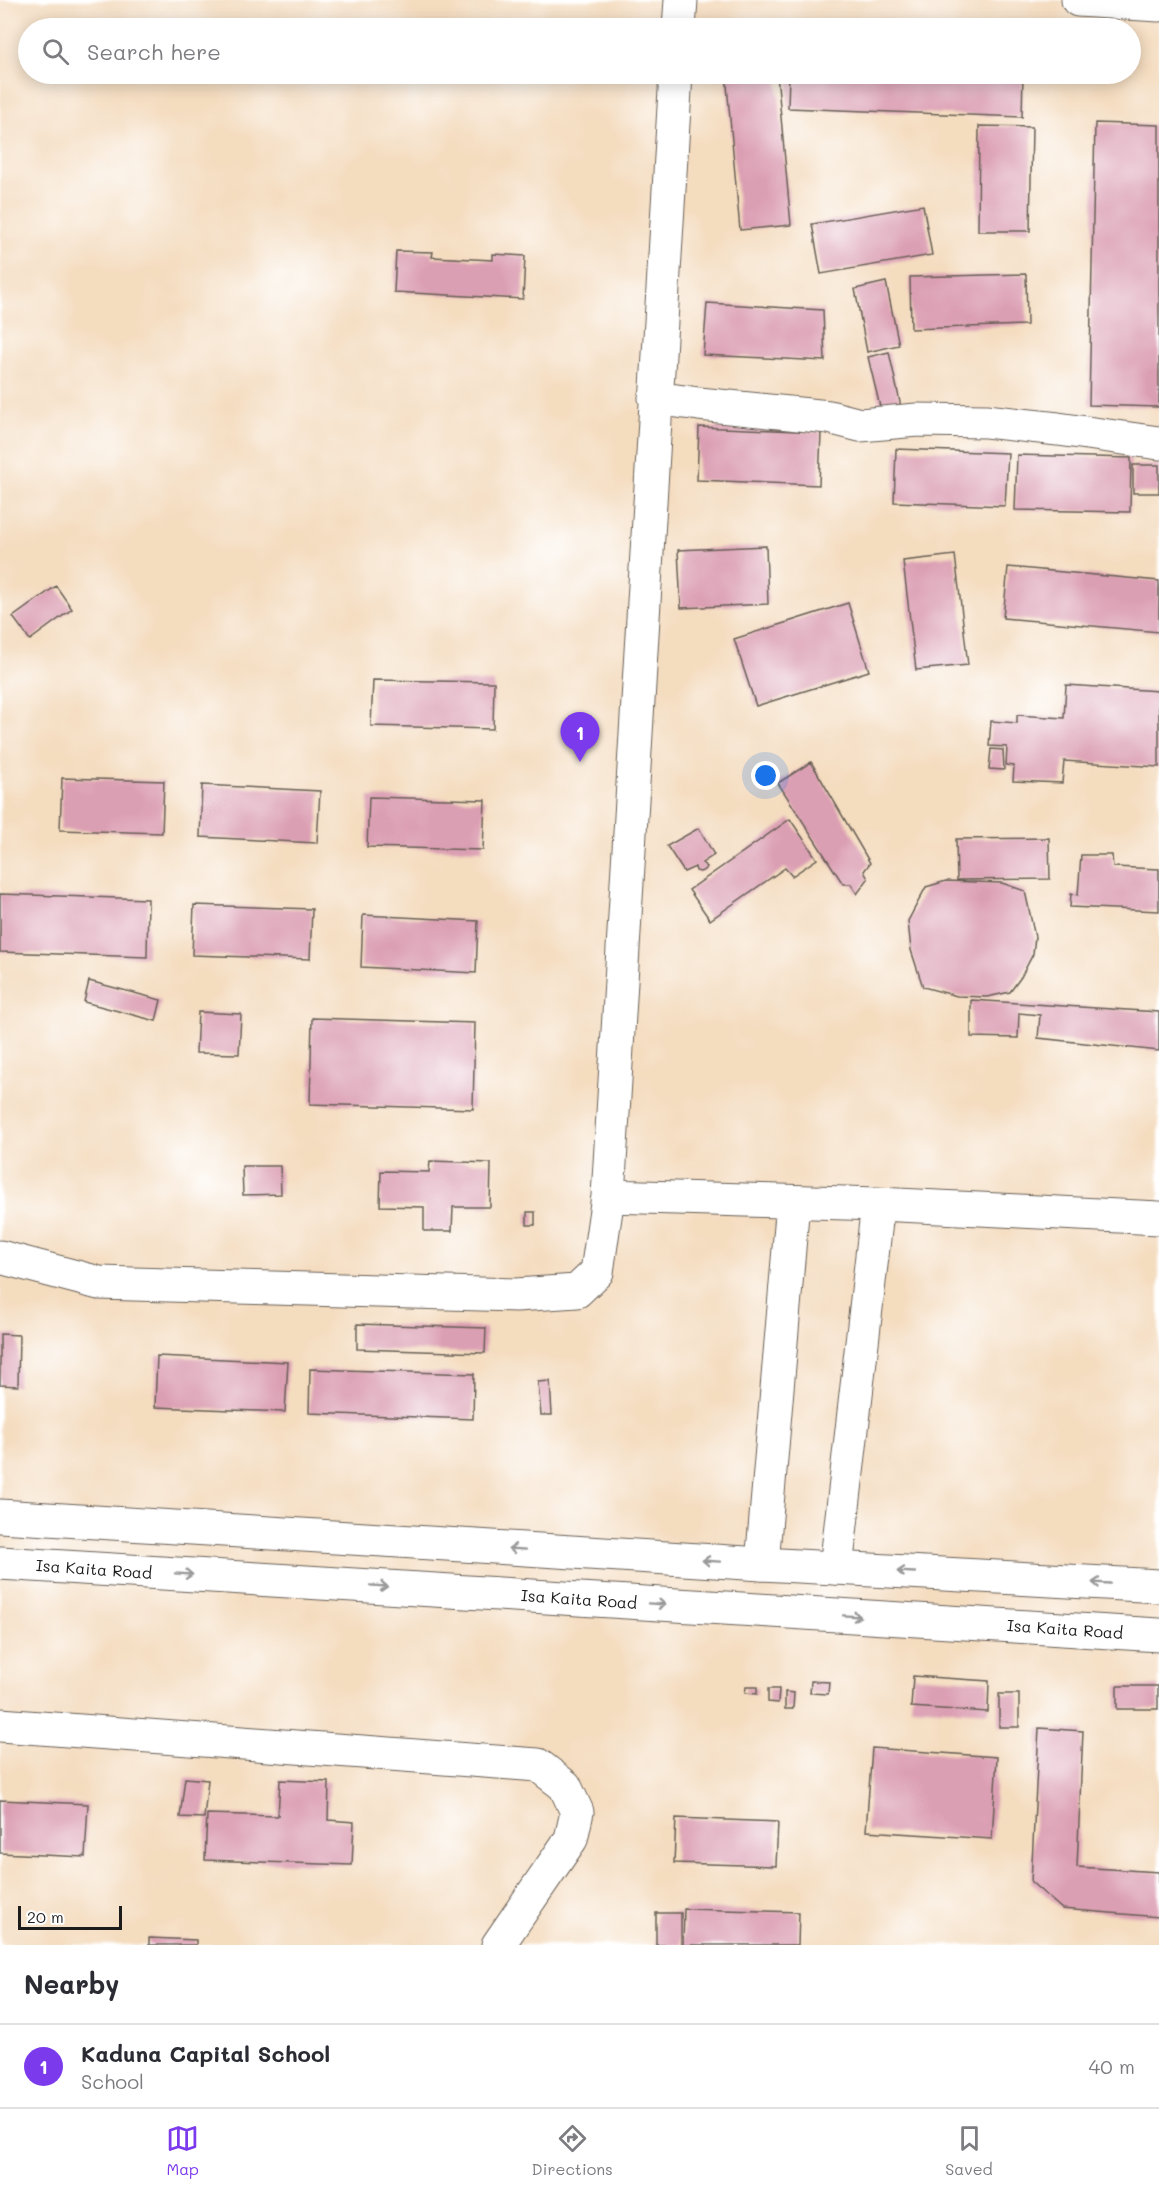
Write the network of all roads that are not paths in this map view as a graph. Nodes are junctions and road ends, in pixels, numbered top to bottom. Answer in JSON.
{"nodes":[{"id":1,"x":681,"y":0,"type":"edge"},
{"id":2,"x":1078,"y":0,"type":"edge"},
{"id":3,"x":1159,"y":5,"type":"edge"},
{"id":4,"x":680,"y":18,"type":"edge"},
{"id":5,"x":675,"y":84,"type":"edge"},
{"id":6,"x":655,"y":398,"type":"junction"},
{"id":7,"x":1159,"y":443,"type":"edge"},
{"id":8,"x":608,"y":1196,"type":"junction"},
{"id":9,"x":793,"y":1202,"type":"junction"},
{"id":10,"x":878,"y":1204,"type":"junction"},
{"id":11,"x":1159,"y":1218,"type":"edge"},
{"id":12,"x":0,"y":1257,"type":"edge"},
{"id":13,"x":0,"y":1516,"type":"edge"},
{"id":14,"x":0,"y":1563,"type":"edge"},
{"id":15,"x":762,"y":1564,"type":"junction"},
{"id":16,"x":836,"y":1568,"type":"junction"},
{"id":17,"x":1159,"y":1586,"type":"edge"},
{"id":18,"x":1159,"y":1635,"type":"edge"},
{"id":19,"x":0,"y":1725,"type":"edge"},
{"id":20,"x":498,"y":1945,"type":"edge"}],
"edges":[{"from":1,"to":4,"type":"main road"},
{"from":2,"to":3,"type":"main road"},
{"from":5,"to":6,"type":"main road"},
{"from":6,"to":7,"type":"main road"},
{"from":6,"to":8,"type":"main road"},
{"from":8,"to":9,"type":"main road"},
{"from":8,"to":12,"type":"main road"},
{"from":9,"to":10,"type":"main road"},
{"from":9,"to":15,"type":"main road"},
{"from":10,"to":11,"type":"main road"},
{"from":10,"to":16,"type":"main road"},
{"from":15,"to":13,"type":"main road","one_way":true},
{"from":14,"to":18,"type":"main road","name":"Isa Kaita Road","one_way":true},
{"from":15,"to":16,"type":"main road"},
{"from":17,"to":16,"type":"main road","one_way":true},
{"from":19,"to":20,"type":"main road"}]}
